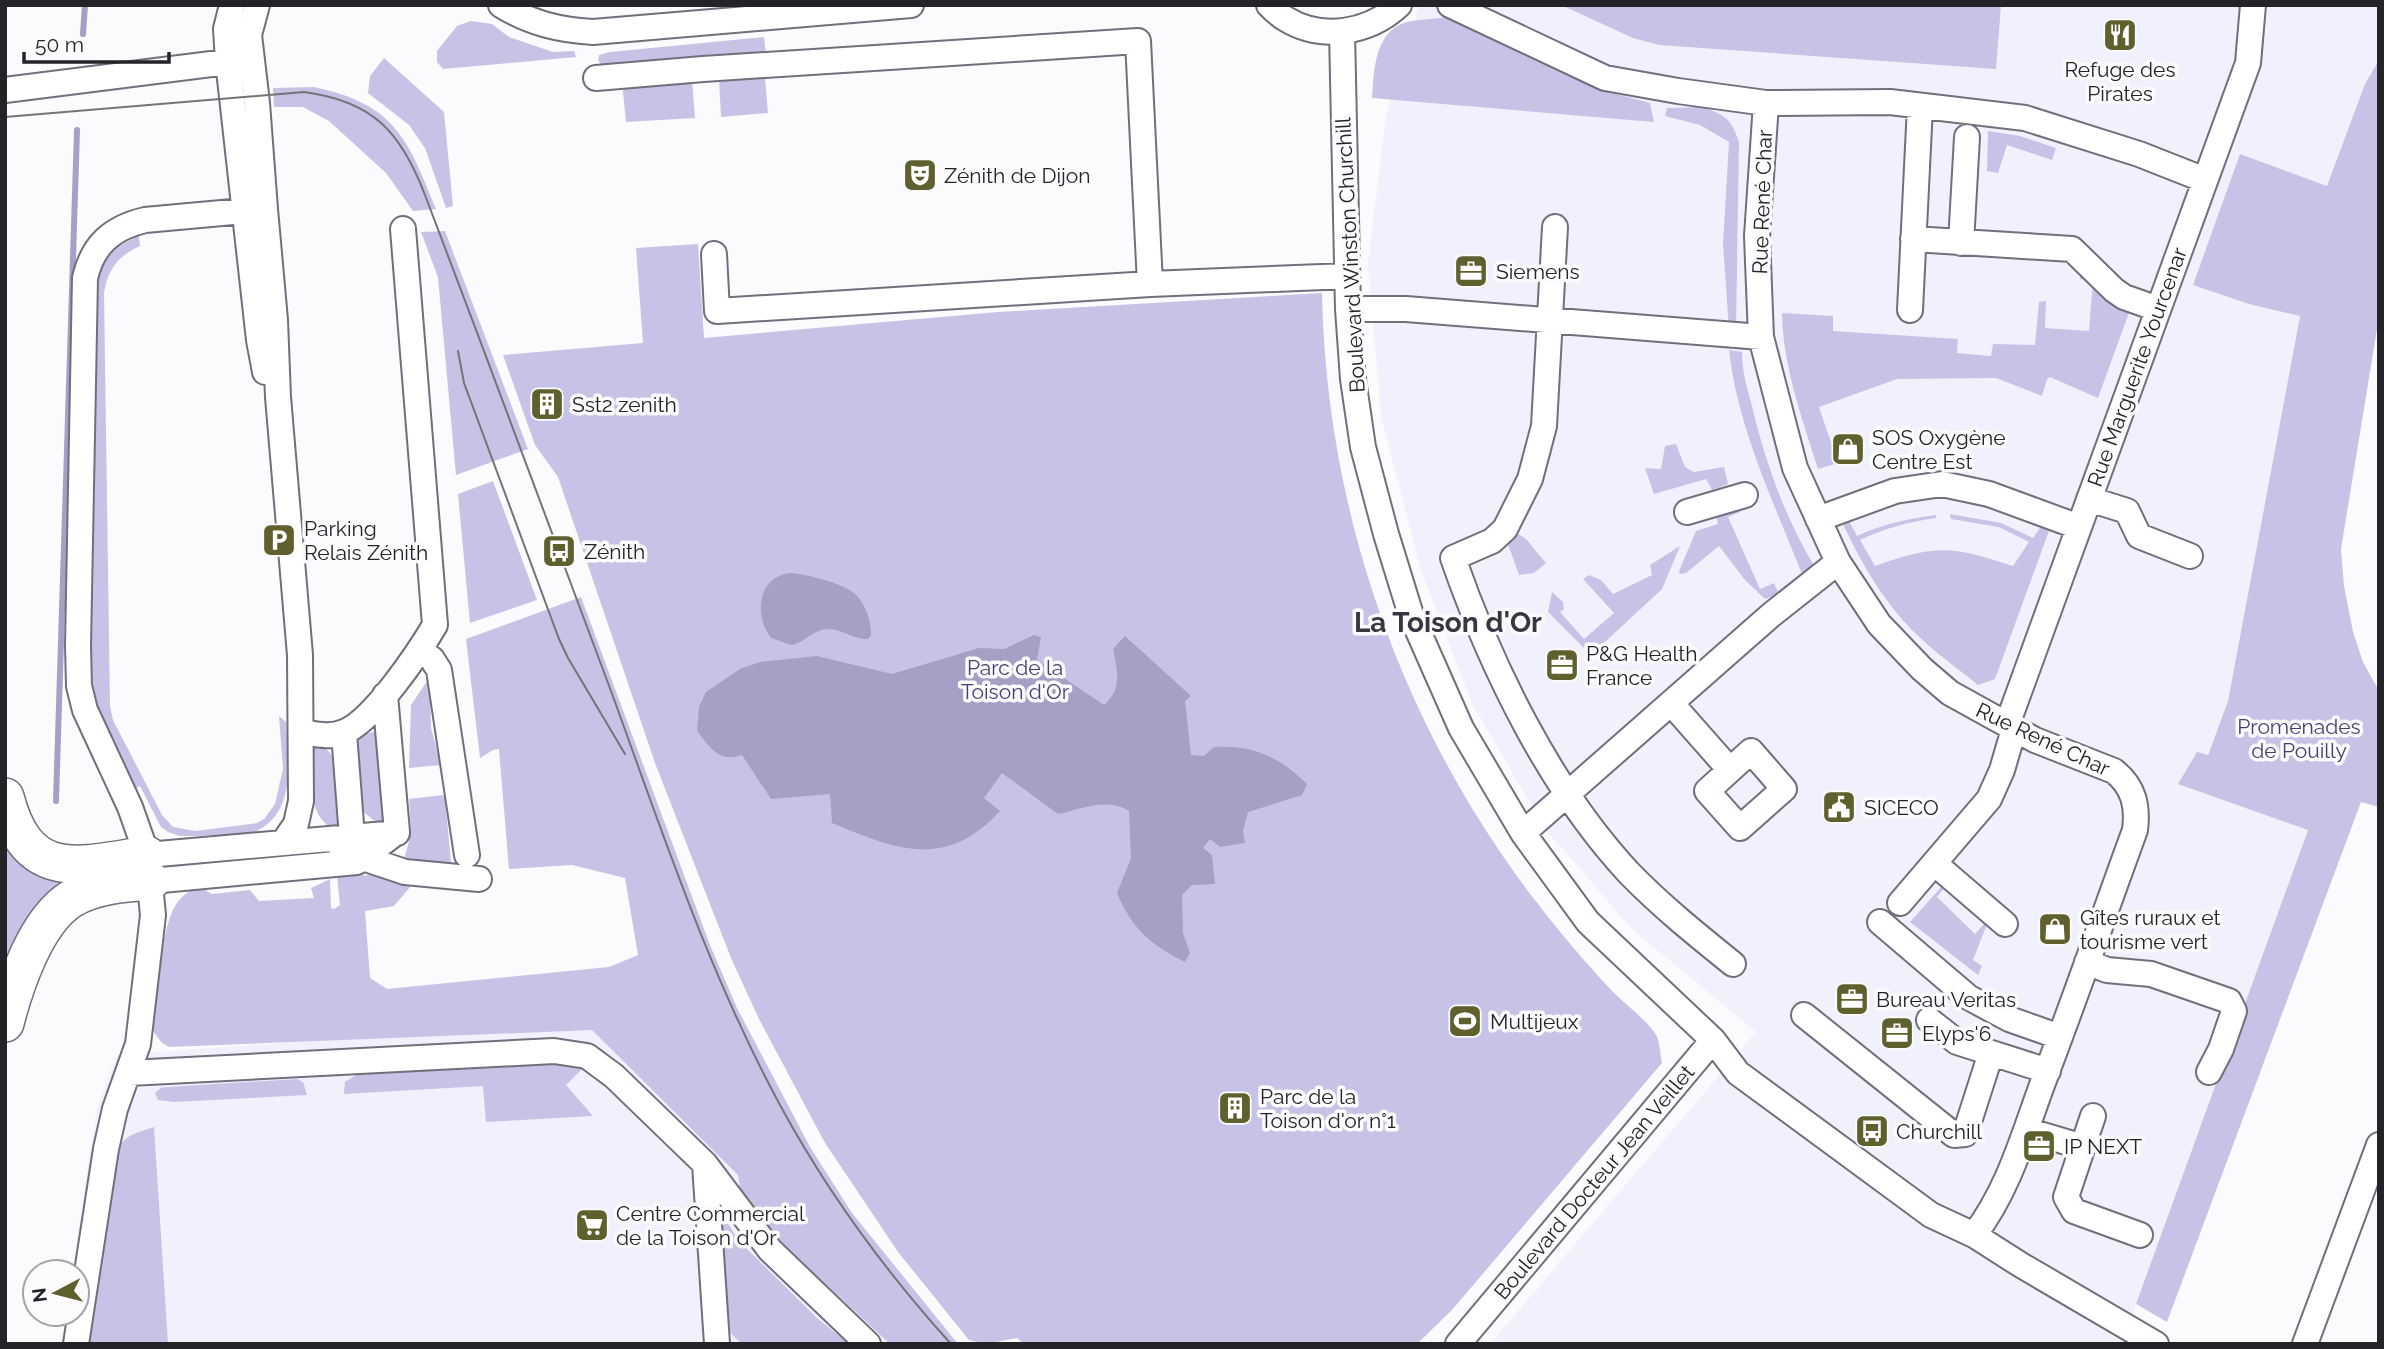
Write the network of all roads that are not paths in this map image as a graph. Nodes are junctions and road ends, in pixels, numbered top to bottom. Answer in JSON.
{"nodes":[{"id":1,"x":232,"y":5,"type":"edge"},
{"id":2,"x":257,"y":5,"type":"edge"},
{"id":3,"x":501,"y":5,"type":"edge"},
{"id":4,"x":911,"y":5,"type":"edge"},
{"id":5,"x":1269,"y":5,"type":"edge"},
{"id":6,"x":1399,"y":5,"type":"edge"},
{"id":7,"x":1450,"y":5,"type":"edge"},
{"id":8,"x":2253,"y":5,"type":"edge"},
{"id":9,"x":1342,"y":32,"type":"junction"},
{"id":10,"x":239,"y":60,"type":"junction"},
{"id":11,"x":596,"y":78,"type":"dead end"},
{"id":12,"x":5,"y":90,"type":"edge"},
{"id":13,"x":1766,"y":103,"type":"junction"},
{"id":14,"x":1920,"y":106,"type":"junction"},
{"id":15,"x":1967,"y":137,"type":"dead end"},
{"id":16,"x":2204,"y":180,"type":"junction"},
{"id":17,"x":254,"y":210,"type":"junction"},
{"id":18,"x":1555,"y":227,"type":"dead end"},
{"id":19,"x":404,"y":229,"type":"dead end"},
{"id":20,"x":1913,"y":239,"type":"junction"},
{"id":21,"x":1961,"y":243,"type":"junction"},
{"id":22,"x":714,"y":254,"type":"dead end"},
{"id":23,"x":1347,"y":275,"type":"junction"},
{"id":24,"x":1150,"y":284,"type":"junction"},
{"id":25,"x":1348,"y":309,"type":"junction"},
{"id":26,"x":2158,"y":309,"type":"junction"},
{"id":27,"x":1910,"y":310,"type":"dead end"},
{"id":28,"x":1549,"y":321,"type":"junction"},
{"id":29,"x":1761,"y":337,"type":"junction"},
{"id":30,"x":1745,"y":495,"type":"dead end"},
{"id":31,"x":2089,"y":499,"type":"junction"},
{"id":32,"x":1687,"y":512,"type":"dead end"},
{"id":33,"x":1818,"y":519,"type":"junction"},
{"id":34,"x":2079,"y":527,"type":"junction"},
{"id":35,"x":2190,"y":556,"type":"dead end"},
{"id":36,"x":1838,"y":562,"type":"junction"},
{"id":37,"x":420,"y":650,"type":"junction"},
{"id":38,"x":385,"y":695,"type":"junction"},
{"id":39,"x":1671,"y":703,"type":"junction"},
{"id":40,"x":2011,"y":727,"type":"junction"},
{"id":41,"x":301,"y":732,"type":"junction"},
{"id":42,"x":344,"y":733,"type":"junction"},
{"id":43,"x":1730,"y":770,"type":"dead end"},
{"id":44,"x":1569,"y":793,"type":"junction"},
{"id":45,"x":5,"y":797,"type":"edge"},
{"id":46,"x":1523,"y":834,"type":"junction"},
{"id":47,"x":283,"y":844,"type":"junction"},
{"id":48,"x":357,"y":847,"type":"junction"},
{"id":49,"x":467,"y":855,"type":"dead end"},
{"id":50,"x":1934,"y":863,"type":"junction"},
{"id":51,"x":149,"y":868,"type":"junction"},
{"id":52,"x":479,"y":879,"type":"dead end"},
{"id":53,"x":1900,"y":903,"type":"dead end"},
{"id":54,"x":1880,"y":922,"type":"dead end"},
{"id":55,"x":2005,"y":924,"type":"dead end"},
{"id":56,"x":2087,"y":962,"type":"junction"},
{"id":57,"x":1733,"y":964,"type":"dead end"},
{"id":58,"x":1804,"y":1015,"type":"dead end"},
{"id":59,"x":1929,"y":1020,"type":"dead end"},
{"id":60,"x":5,"y":1023,"type":"edge"},
{"id":61,"x":2060,"y":1037,"type":"junction"},
{"id":62,"x":1713,"y":1040,"type":"junction"},
{"id":63,"x":1991,"y":1053,"type":"junction"},
{"id":64,"x":2048,"y":1071,"type":"junction"},
{"id":65,"x":2209,"y":1072,"type":"dead end"},
{"id":66,"x":130,"y":1073,"type":"junction"},
{"id":67,"x":2093,"y":1116,"type":"dead end"},
{"id":68,"x":2026,"y":1130,"type":"junction"},
{"id":69,"x":2379,"y":1145,"type":"edge"},
{"id":70,"x":2083,"y":1147,"type":"junction"},
{"id":71,"x":705,"y":1164,"type":"junction"},
{"id":72,"x":1974,"y":1235,"type":"junction"},
{"id":73,"x":2140,"y":1235,"type":"dead end"},
{"id":74,"x":1474,"y":1324,"type":"junction"},
{"id":75,"x":76,"y":1344,"type":"edge"},
{"id":76,"x":718,"y":1344,"type":"edge"},
{"id":77,"x":868,"y":1344,"type":"edge"},
{"id":78,"x":1446,"y":1344,"type":"edge"},
{"id":79,"x":1458,"y":1344,"type":"edge"},
{"id":80,"x":2156,"y":1344,"type":"edge"},
{"id":81,"x":2305,"y":1344,"type":"edge"}],
"edges":[{"from":1,"to":10,"type":"street"},
{"from":2,"to":10,"type":"street"},
{"from":3,"to":4,"type":"street"},
{"from":5,"to":9,"type":"street"},
{"from":6,"to":9,"type":"street"},
{"from":7,"to":13,"type":"street"},
{"from":8,"to":16,"type":"street","name":"Rue Marguerite Yourcenar"},
{"from":9,"to":23,"type":"street","name":"Boulevard Winston Churchill"},
{"from":10,"to":12,"type":"street"},
{"from":10,"to":17,"type":"street"},
{"from":11,"to":24,"type":"street"},
{"from":13,"to":14,"type":"street"},
{"from":13,"to":29,"type":"street","name":"Rue René Char"},
{"from":14,"to":16,"type":"street"},
{"from":14,"to":20,"type":"street"},
{"from":15,"to":21,"type":"street"},
{"from":16,"to":26,"type":"street","name":"Rue Marguerite Yourcenar"},
{"from":17,"to":41,"type":"street"},
{"from":17,"to":51,"type":"street"},
{"from":18,"to":28,"type":"street"},
{"from":19,"to":37,"type":"street"},
{"from":20,"to":21,"type":"street"},
{"from":20,"to":27,"type":"street"},
{"from":21,"to":26,"type":"street"},
{"from":22,"to":24,"type":"street"},
{"from":23,"to":24,"type":"street"},
{"from":23,"to":25,"type":"street","name":"Boulevard Winston Churchill"},
{"from":25,"to":28,"type":"street"},
{"from":25,"to":46,"type":"street","name":"Boulevard Winston Churchill"},
{"from":26,"to":31,"type":"street","name":"Rue Marguerite Yourcenar"},
{"from":28,"to":29,"type":"street"},
{"from":28,"to":44,"type":"street"},
{"from":29,"to":33,"type":"street","name":"Rue René Char"},
{"from":30,"to":32,"type":"street"},
{"from":31,"to":34,"type":"street","name":"Rue Marguerite Yourcenar"},
{"from":31,"to":35,"type":"street"},
{"from":33,"to":34,"type":"street"},
{"from":33,"to":36,"type":"street","name":"Rue René Char"},
{"from":34,"to":40,"type":"street","name":"Rue Marguerite Yourcenar"},
{"from":36,"to":39,"type":"street"},
{"from":36,"to":40,"type":"street","name":"Rue René Char"},
{"from":37,"to":38,"type":"street"},
{"from":37,"to":49,"type":"street"},
{"from":38,"to":42,"type":"street"},
{"from":38,"to":48,"type":"street"},
{"from":39,"to":43,"type":"street"},
{"from":39,"to":44,"type":"street"},
{"from":40,"to":50,"type":"street","name":"Rue Marguerite Yourcenar"},
{"from":40,"to":56,"type":"street","name":"Rue René Char"},
{"from":41,"to":42,"type":"street"},
{"from":41,"to":47,"type":"street"},
{"from":42,"to":48,"type":"street"},
{"from":44,"to":46,"type":"street"},
{"from":44,"to":57,"type":"street"},
{"from":45,"to":51,"type":"highway"},
{"from":46,"to":62,"type":"street","name":"Boulevard Winston Churchill"},
{"from":47,"to":48,"type":"street"},
{"from":47,"to":51,"type":"street"},
{"from":48,"to":51,"type":"street"},
{"from":48,"to":52,"type":"street"},
{"from":50,"to":53,"type":"street","name":"Rue Marguerite Yourcenar"},
{"from":50,"to":55,"type":"street"},
{"from":51,"to":60,"type":"highway"},
{"from":51,"to":66,"type":"street"},
{"from":54,"to":61,"type":"street"},
{"from":56,"to":61,"type":"street","name":"Rue René Char"},
{"from":56,"to":65,"type":"street"},
{"from":58,"to":63,"type":"street"},
{"from":59,"to":63,"type":"street"},
{"from":61,"to":64,"type":"street","name":"Rue René Char"},
{"from":62,"to":72,"type":"street","name":"Boulevard Winston Churchill"},
{"from":62,"to":74,"type":"street","name":"Boulevard Docteur Jean Veillet"},
{"from":63,"to":64,"type":"street"},
{"from":64,"to":68,"type":"street","name":"Rue René Char"},
{"from":66,"to":71,"type":"street"},
{"from":66,"to":75,"type":"street"},
{"from":67,"to":70,"type":"street"},
{"from":68,"to":70,"type":"street"},
{"from":68,"to":72,"type":"street","name":"Rue René Char"},
{"from":69,"to":81,"type":"street"},
{"from":70,"to":73,"type":"street"},
{"from":71,"to":76,"type":"street"},
{"from":71,"to":77,"type":"street"},
{"from":72,"to":80,"type":"street","name":"Boulevard Winston Churchill"},
{"from":74,"to":78,"type":"street","name":"Boulevard Docteur Jean Veillet"},
{"from":74,"to":79,"type":"street","name":"Boulevard Docteur Jean Veillet"}]}
